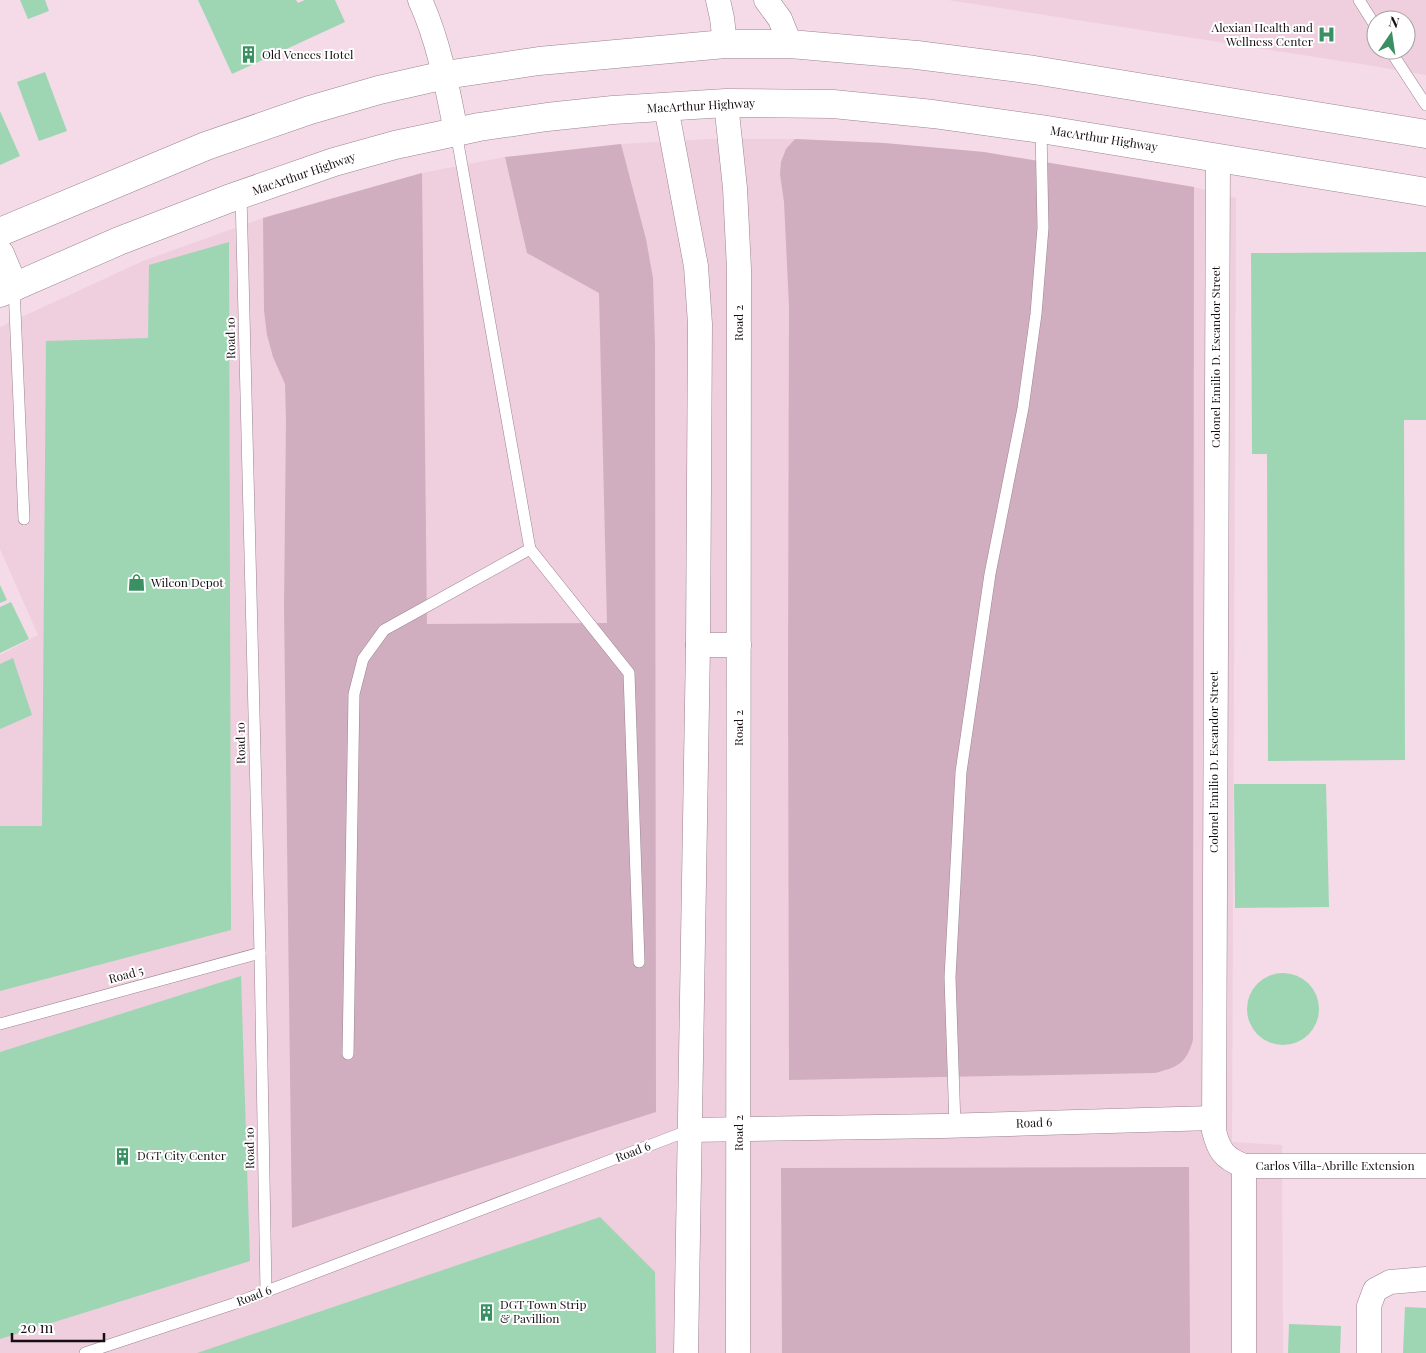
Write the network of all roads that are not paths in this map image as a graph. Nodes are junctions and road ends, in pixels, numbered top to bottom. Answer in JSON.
{"nodes":[{"id":1,"x":420,"y":0,"type":"edge"},
{"id":2,"x":718,"y":0,"type":"edge"},
{"id":3,"x":766,"y":0,"type":"edge"},
{"id":4,"x":1359,"y":0,"type":"edge"},
{"id":5,"x":1366,"y":11,"type":"edge"},
{"id":6,"x":725,"y":44,"type":"junction"},
{"id":7,"x":790,"y":44,"type":"junction"},
{"id":8,"x":1397,"y":60,"type":"edge"},
{"id":9,"x":445,"y":75,"type":"junction"},
{"id":10,"x":726,"y":103,"type":"junction"},
{"id":11,"x":1426,"y":105,"type":"edge"},
{"id":12,"x":666,"y":107,"type":"junction"},
{"id":13,"x":1041,"y":129,"type":"junction"},
{"id":14,"x":456,"y":132,"type":"junction"},
{"id":15,"x":1426,"y":134,"type":"edge"},
{"id":16,"x":1218,"y":157,"type":"junction"},
{"id":17,"x":1426,"y":192,"type":"edge"},
{"id":18,"x":241,"y":195,"type":"junction"},
{"id":19,"x":0,"y":232,"type":"edge"},
{"id":20,"x":0,"y":254,"type":"edge"},
{"id":21,"x":7,"y":290,"type":"edge"},
{"id":22,"x":24,"y":519,"type":"dead end"},
{"id":23,"x":530,"y":550,"type":"junction"},
{"id":24,"x":698,"y":645,"type":"junction"},
{"id":25,"x":739,"y":645,"type":"junction"},
{"id":26,"x":260,"y":953,"type":"junction"},
{"id":27,"x":639,"y":962,"type":"dead end"},
{"id":28,"x":0,"y":1024,"type":"edge"},
{"id":29,"x":348,"y":1054,"type":"dead end"},
{"id":30,"x":1213,"y":1118,"type":"junction"},
{"id":31,"x":955,"y":1126,"type":"junction"},
{"id":32,"x":739,"y":1129,"type":"junction"},
{"id":33,"x":690,"y":1130,"type":"junction"},
{"id":34,"x":1244,"y":1166,"type":"junction"},
{"id":35,"x":1426,"y":1166,"type":"edge"},
{"id":36,"x":1426,"y":1279,"type":"edge"},
{"id":37,"x":266,"y":1291,"type":"junction"},
{"id":38,"x":85,"y":1353,"type":"edge"},
{"id":39,"x":686,"y":1353,"type":"edge"},
{"id":40,"x":738,"y":1353,"type":"edge"},
{"id":41,"x":1244,"y":1353,"type":"edge"},
{"id":42,"x":1369,"y":1353,"type":"edge"}],
"edges":[{"from":1,"to":9,"type":"street"},
{"from":2,"to":6,"type":"street"},
{"from":3,"to":7,"type":"street"},
{"from":4,"to":5,"type":"lane"},
{"from":6,"to":7,"type":"main road"},
{"from":6,"to":9,"type":"main road"},
{"from":7,"to":15,"type":"main road"},
{"from":8,"to":11,"type":"lane"},
{"from":9,"to":14,"type":"street"},
{"from":9,"to":19,"type":"main road"},
{"from":10,"to":12,"type":"main road","name":"MacArthur Highway"},
{"from":10,"to":13,"type":"main road","name":"MacArthur Highway"},
{"from":10,"to":25,"type":"street","name":"Road 2"},
{"from":12,"to":14,"type":"main road","name":"MacArthur Highway"},
{"from":12,"to":24,"type":"street"},
{"from":13,"to":16,"type":"main road","name":"MacArthur Highway"},
{"from":13,"to":31,"type":"lane"},
{"from":14,"to":18,"type":"main road","name":"MacArthur Highway"},
{"from":14,"to":23,"type":"lane"},
{"from":16,"to":17,"type":"main road","name":"MacArthur Highway"},
{"from":16,"to":30,"type":"street","name":"Colonel Emilio D. Escandor Street"},
{"from":18,"to":21,"type":"main road","name":"MacArthur Highway"},
{"from":18,"to":26,"type":"lane","name":"Road 10"},
{"from":20,"to":21,"type":"main road"},
{"from":21,"to":22,"type":"lane"},
{"from":23,"to":27,"type":"lane"},
{"from":23,"to":29,"type":"lane"},
{"from":24,"to":25,"type":"street"},
{"from":24,"to":33,"type":"street"},
{"from":25,"to":32,"type":"street","name":"Road 2"},
{"from":26,"to":28,"type":"lane","name":"Road 5"},
{"from":26,"to":37,"type":"lane","name":"Road 10"},
{"from":30,"to":31,"type":"street","name":"Road 6"},
{"from":30,"to":34,"type":"street","name":"Colonel Emilio D. Escandor Street"},
{"from":31,"to":32,"type":"street","name":"Road 6"},
{"from":32,"to":33,"type":"street","name":"Road 6"},
{"from":32,"to":40,"type":"street","name":"Road 2"},
{"from":33,"to":37,"type":"lane","name":"Road 6"},
{"from":33,"to":39,"type":"street"},
{"from":34,"to":35,"type":"street","name":"Carlos Villa-Abrille Extension"},
{"from":34,"to":41,"type":"street"},
{"from":36,"to":42,"type":"street"},
{"from":37,"to":38,"type":"lane","name":"Road 6"}]}
